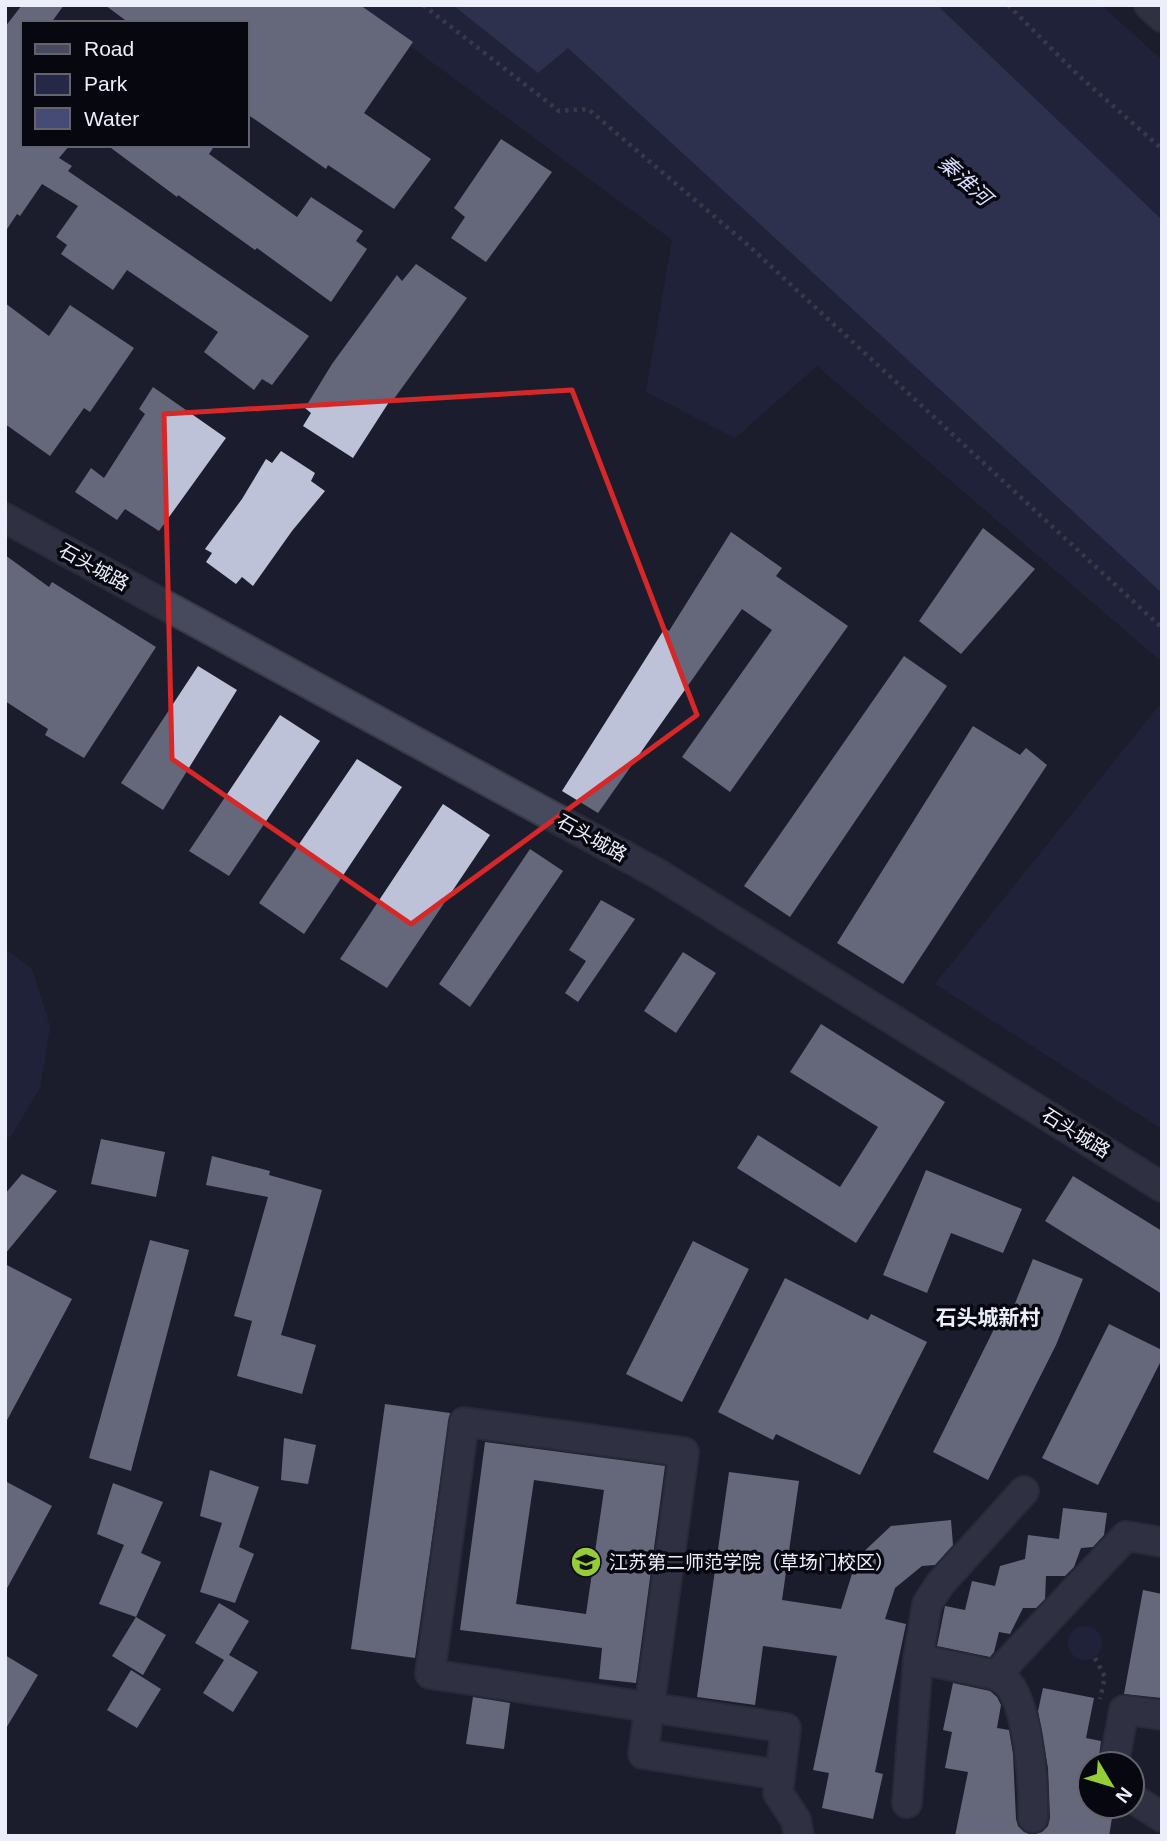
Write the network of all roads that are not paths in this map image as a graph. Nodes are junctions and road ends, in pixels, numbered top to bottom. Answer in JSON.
{"nodes":[{"id":1,"x":1149,"y":5,"type":"edge"},
{"id":2,"x":1162,"y":17,"type":"edge"},
{"id":3,"x":5,"y":517,"type":"edge"},
{"id":4,"x":1162,"y":1187,"type":"edge"},
{"id":5,"x":1024,"y":1491,"type":"dead end"},
{"id":6,"x":1162,"y":1542,"type":"edge"},
{"id":7,"x":918,"y":1659,"type":"junction"},
{"id":8,"x":996,"y":1675,"type":"junction"},
{"id":9,"x":649,"y":1707,"type":"junction"},
{"id":10,"x":1162,"y":1716,"type":"edge"},
{"id":11,"x":1117,"y":1750,"type":"edge"},
{"id":12,"x":780,"y":1775,"type":"junction"},
{"id":13,"x":907,"y":1803,"type":"dead end"},
{"id":14,"x":1146,"y":1807,"type":"edge"},
{"id":15,"x":1162,"y":1817,"type":"edge"},
{"id":16,"x":1034,"y":1818,"type":"dead end"},
{"id":17,"x":799,"y":1836,"type":"edge"}],
"edges":[{"from":1,"to":2,"type":"street"},
{"from":3,"to":4,"type":"street","name":"石头城路"},
{"from":5,"to":7,"type":"street"},
{"from":6,"to":8,"type":"street"},
{"from":7,"to":8,"type":"street"},
{"from":7,"to":13,"type":"street"},
{"from":8,"to":16,"type":"street"},
{"from":9,"to":9,"type":"street"},
{"from":9,"to":12,"type":"street"},
{"from":9,"to":12,"type":"street"},
{"from":10,"to":11,"type":"street"},
{"from":12,"to":17,"type":"street"},
{"from":14,"to":15,"type":"street"}]}
